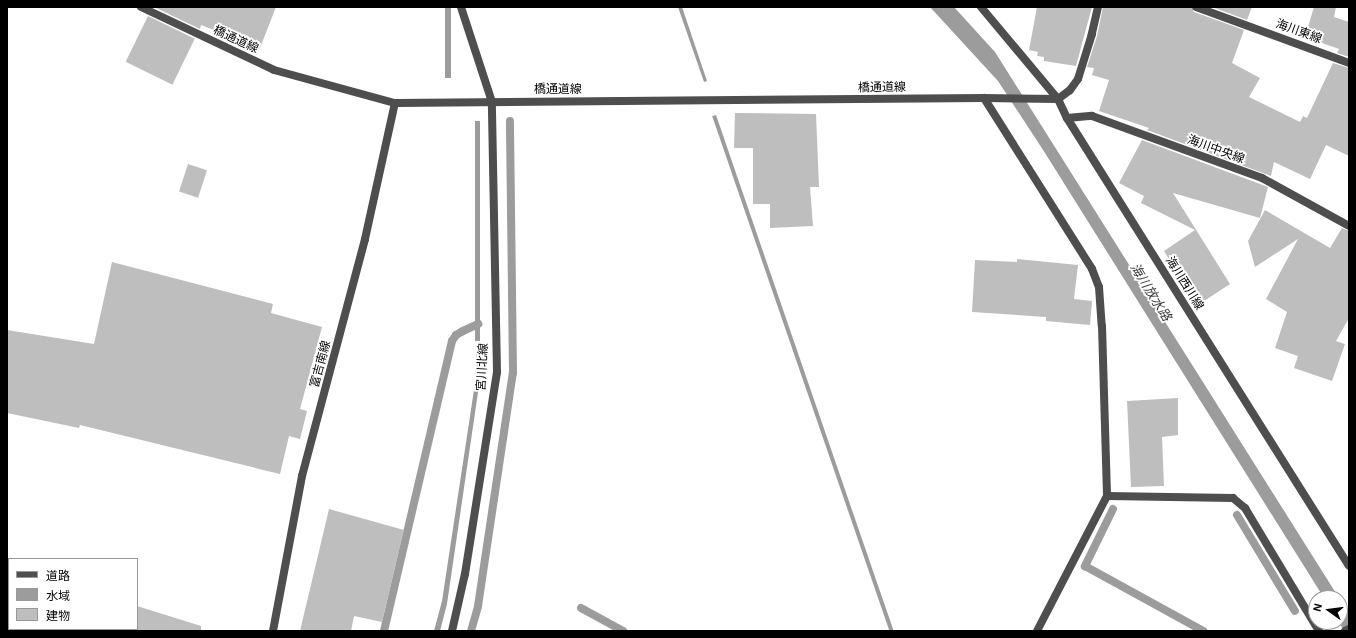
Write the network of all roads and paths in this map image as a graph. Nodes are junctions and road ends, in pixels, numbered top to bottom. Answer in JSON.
{"nodes":[{"id":1,"x":141,"y":7,"type":"edge"},
{"id":2,"x":460,"y":7,"type":"edge"},
{"id":3,"x":981,"y":7,"type":"edge"},
{"id":4,"x":1098,"y":7,"type":"edge"},
{"id":5,"x":1196,"y":7,"type":"edge"},
{"id":6,"x":1349,"y":63,"type":"edge"},
{"id":7,"x":984,"y":98,"type":"junction"},
{"id":8,"x":1058,"y":99,"type":"junction"},
{"id":9,"x":492,"y":102,"type":"junction"},
{"id":10,"x":395,"y":103,"type":"junction"},
{"id":11,"x":1067,"y":118,"type":"junction"},
{"id":12,"x":1349,"y":226,"type":"edge"},
{"id":13,"x":1107,"y":496,"type":"junction"},
{"id":14,"x":1349,"y":566,"type":"edge"},
{"id":15,"x":1349,"y":629,"type":"edge"},
{"id":16,"x":273,"y":631,"type":"edge"},
{"id":17,"x":452,"y":631,"type":"edge"},
{"id":18,"x":1037,"y":631,"type":"edge"},
{"id":19,"x":1319,"y":631,"type":"edge"},
{"id":20,"x":1345,"y":631,"type":"edge"}],
"edges":[{"from":1,"to":10,"type":"street","name":"橋通道線"},
{"from":2,"to":9,"type":"street","name":"宮川北線"},
{"from":3,"to":8,"type":"street","name":"海川西川線"},
{"from":4,"to":8,"type":"street"},
{"from":5,"to":6,"type":"street","name":"海川東線"},
{"from":7,"to":8,"type":"street","name":"橋通道線"},
{"from":7,"to":9,"type":"street","name":"橋通道線"},
{"from":7,"to":13,"type":"street"},
{"from":8,"to":11,"type":"street","name":"海川西川線"},
{"from":9,"to":10,"type":"street","name":"橋通道線"},
{"from":9,"to":17,"type":"street","name":"宮川北線"},
{"from":10,"to":16,"type":"street","name":"富吉南線"},
{"from":11,"to":12,"type":"street","name":"海川中央線"},
{"from":11,"to":14,"type":"street","name":"海川西川線"},
{"from":13,"to":18,"type":"street"},
{"from":13,"to":19,"type":"street"},
{"from":15,"to":20,"type":"street"}]}
